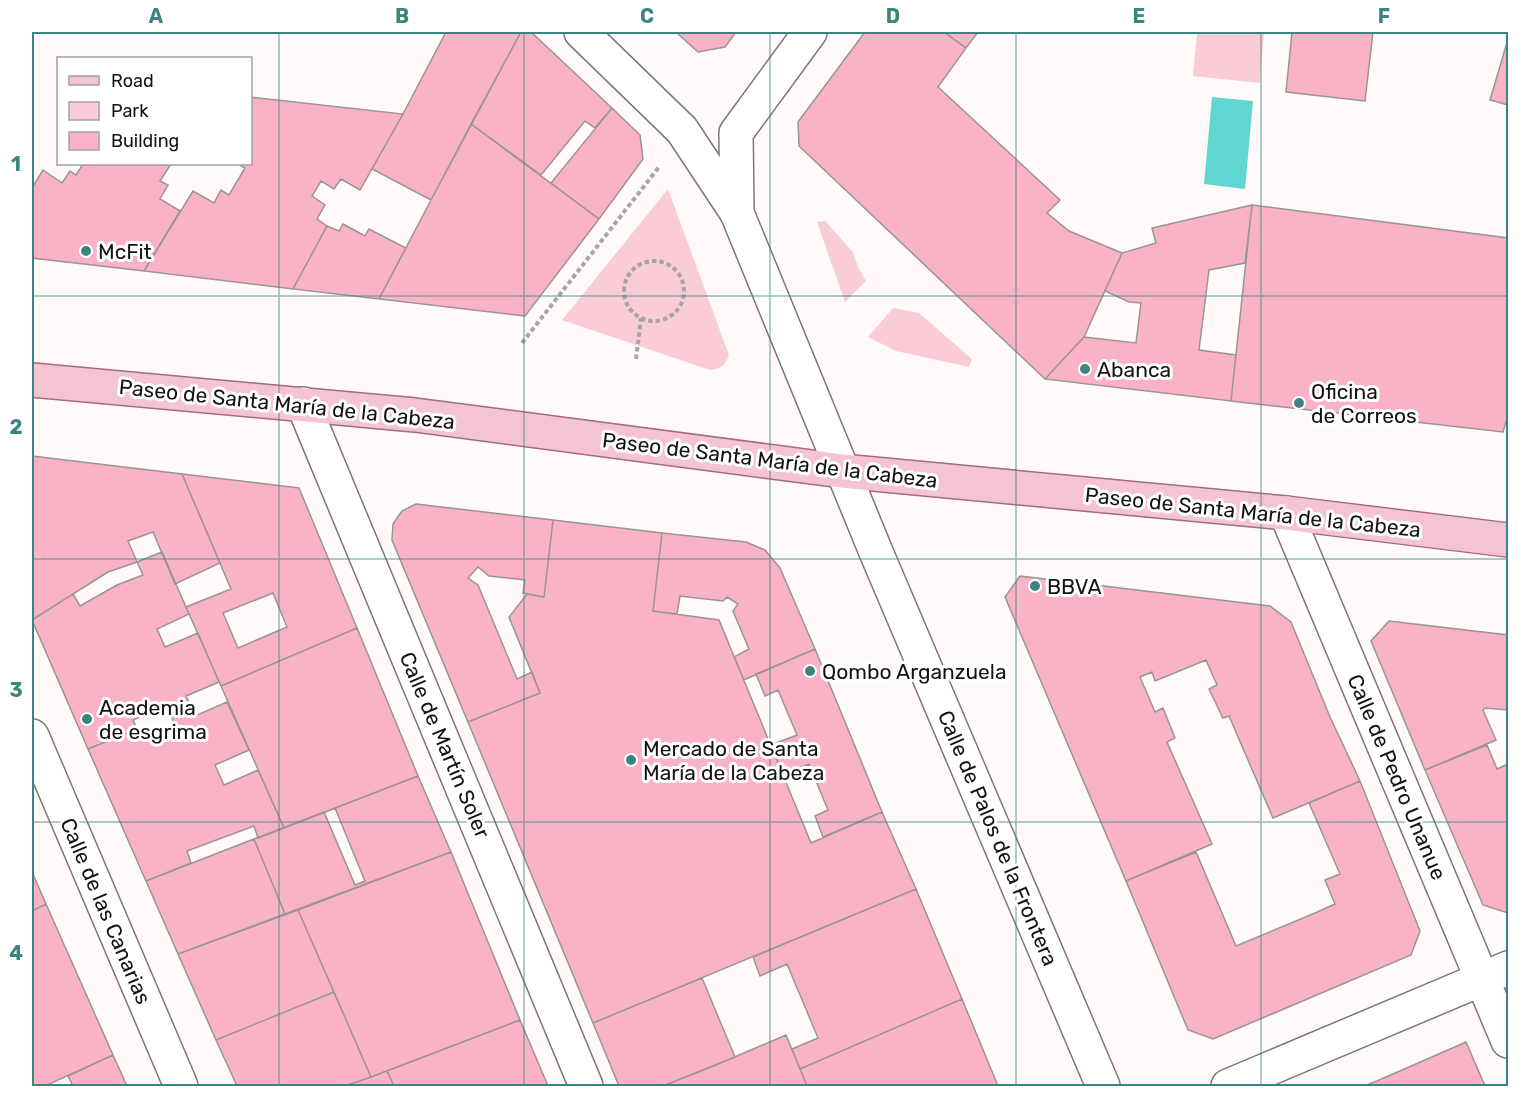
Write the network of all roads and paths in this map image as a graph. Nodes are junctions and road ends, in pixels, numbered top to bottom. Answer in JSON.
{"nodes":[{"id":1,"x":580,"y":32,"type":"edge"},
{"id":2,"x":810,"y":32,"type":"edge"},
{"id":3,"x":664,"y":161,"type":"dead end"},
{"id":4,"x":737,"y":213,"type":"junction"},
{"id":5,"x":641,"y":318,"type":"junction"},
{"id":6,"x":522,"y":343,"type":"dead end"},
{"id":7,"x":636,"y":359,"type":"dead end"},
{"id":8,"x":32,"y":380,"type":"edge"},
{"id":9,"x":303,"y":404,"type":"junction"},
{"id":10,"x":842,"y":471,"type":"junction"},
{"id":11,"x":1286,"y":513,"type":"junction"},
{"id":12,"x":1509,"y":540,"type":"edge"},
{"id":13,"x":32,"y":736,"type":"edge"},
{"id":14,"x":1495,"y":973,"type":"edge"},
{"id":15,"x":1509,"y":1041,"type":"edge"},
{"id":16,"x":180,"y":1086,"type":"edge"},
{"id":17,"x":586,"y":1086,"type":"edge"},
{"id":18,"x":1103,"y":1086,"type":"edge"},
{"id":19,"x":1228,"y":1086,"type":"edge"}],
"edges":[{"from":1,"to":4,"type":"street","name":"Calle de Palos de la Frontera"},
{"from":2,"to":4,"type":"street"},
{"from":3,"to":6,"type":"path"},
{"from":4,"to":10,"type":"street","name":"Calle de Palos de la Frontera"},
{"from":5,"to":5,"type":"path"},
{"from":5,"to":7,"type":"path"},
{"from":8,"to":9,"type":"main road","name":"Paseo de Santa María de la Cabeza"},
{"from":9,"to":10,"type":"main road","name":"Paseo de Santa María de la Cabeza"},
{"from":9,"to":17,"type":"street","name":"Calle de Martín Soler"},
{"from":10,"to":11,"type":"main road","name":"Paseo de Santa María de la Cabeza"},
{"from":10,"to":18,"type":"street","name":"Calle de Palos de la Frontera"},
{"from":11,"to":12,"type":"main road","name":"Paseo de Santa María de la Cabeza"},
{"from":11,"to":14,"type":"street","name":"Calle de Pedro Unanue"},
{"from":13,"to":16,"type":"street","name":"Calle de las Canarias"},
{"from":14,"to":15,"type":"street","name":"Calle de Pedro Unanue"},
{"from":14,"to":19,"type":"street"}]}
